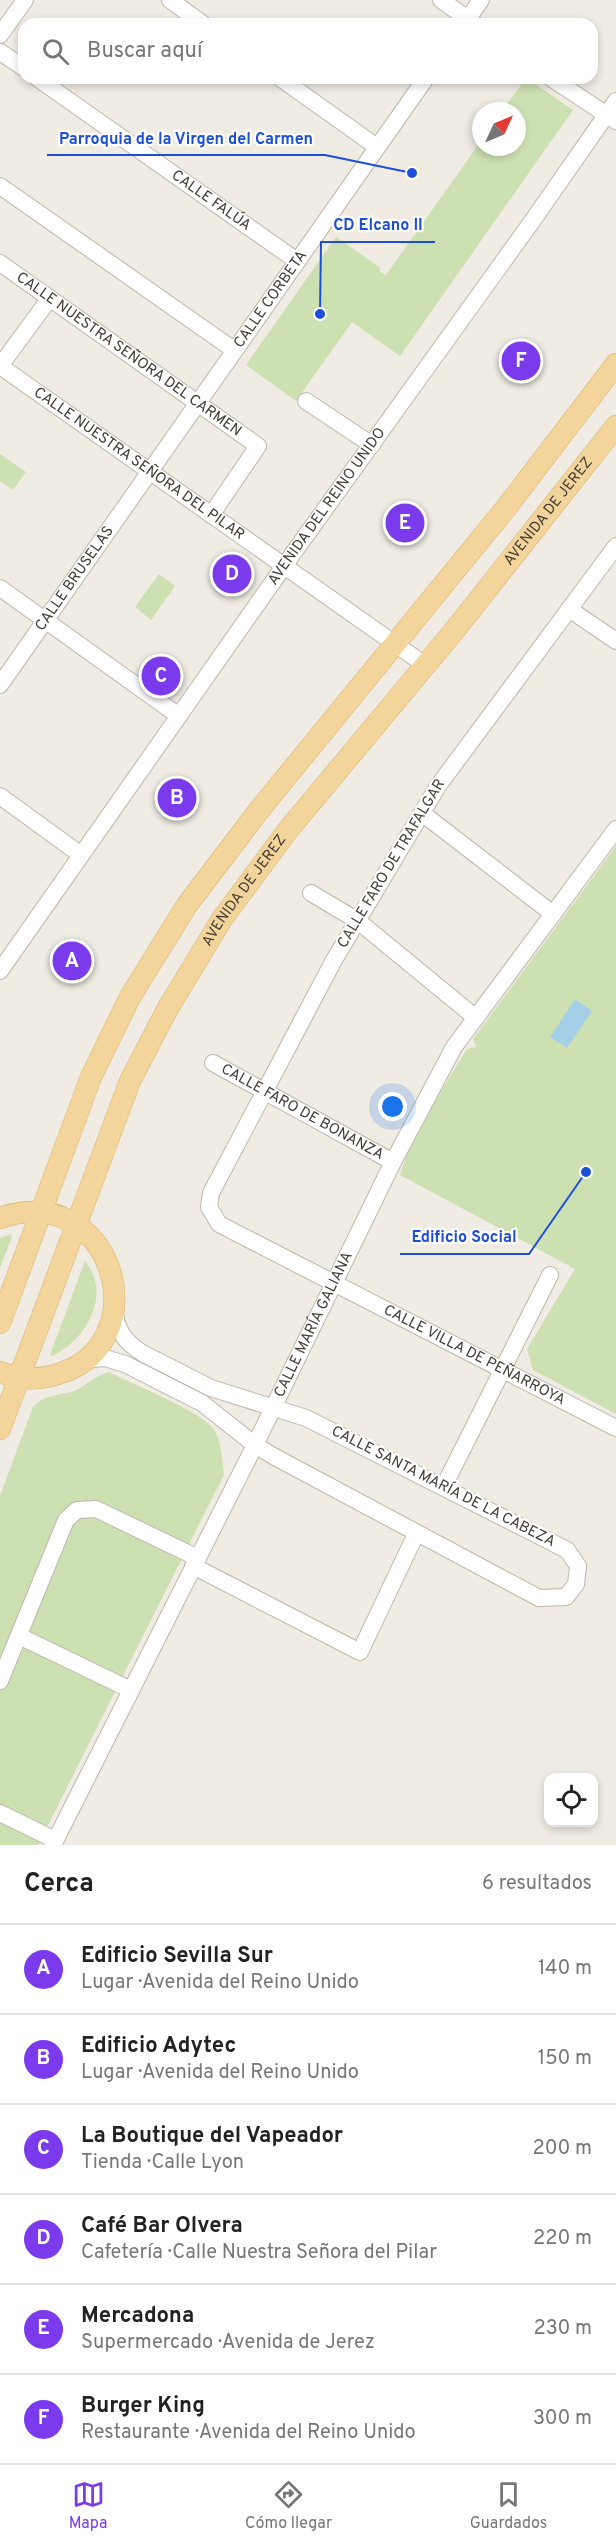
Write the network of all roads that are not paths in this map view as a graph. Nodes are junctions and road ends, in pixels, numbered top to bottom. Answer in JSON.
{"nodes":[{"id":1,"x":25,"y":0,"type":"edge"},
{"id":2,"x":170,"y":0,"type":"edge"},
{"id":3,"x":441,"y":0,"type":"edge"},
{"id":4,"x":481,"y":0,"type":"edge"},
{"id":5,"x":195,"y":18,"type":"edge"},
{"id":6,"x":464,"y":18,"type":"edge"},
{"id":7,"x":471,"y":18,"type":"edge"},
{"id":8,"x":0,"y":35,"type":"edge"},
{"id":9,"x":0,"y":52,"type":"edge"},
{"id":10,"x":18,"y":65,"type":"edge"},
{"id":11,"x":46,"y":84,"type":"edge"},
{"id":12,"x":288,"y":84,"type":"edge"},
{"id":13,"x":422,"y":84,"type":"edge"},
{"id":14,"x":560,"y":84,"type":"edge"},
{"id":15,"x":616,"y":101,"type":"edge"},
{"id":16,"x":611,"y":118,"type":"edge"},
{"id":17,"x":377,"y":147,"type":"junction"},
{"id":18,"x":0,"y":186,"type":"edge"},
{"id":19,"x":297,"y":261,"type":"junction"},
{"id":20,"x":0,"y":263,"type":"edge"},
{"id":21,"x":50,"y":298,"type":"junction"},
{"id":22,"x":234,"y":350,"type":"junction"},
{"id":23,"x":616,"y":364,"type":"edge"},
{"id":24,"x":0,"y":366,"type":"edge"},
{"id":25,"x":306,"y":401,"type":"dead end"},
{"id":26,"x":197,"y":402,"type":"junction"},
{"id":27,"x":616,"y":426,"type":"edge"},
{"id":28,"x":372,"y":444,"type":"junction"},
{"id":29,"x":149,"y":471,"type":"junction"},
{"id":30,"x":212,"y":515,"type":"junction"},
{"id":31,"x":616,"y":546,"type":"edge"},
{"id":32,"x":284,"y":566,"type":"junction"},
{"id":33,"x":0,"y":588,"type":"edge"},
{"id":34,"x":569,"y":609,"type":"junction"},
{"id":35,"x":46,"y":620,"type":"junction"},
{"id":36,"x":616,"y":641,"type":"edge"},
{"id":37,"x":394,"y":644,"type":"junction"},
{"id":38,"x":425,"y":665,"type":"junction"},
{"id":39,"x":0,"y":686,"type":"edge"},
{"id":40,"x":179,"y":716,"type":"junction"},
{"id":41,"x":0,"y":796,"type":"edge"},
{"id":42,"x":423,"y":814,"type":"junction"},
{"id":43,"x":616,"y":829,"type":"edge"},
{"id":44,"x":81,"y":855,"type":"junction"},
{"id":45,"x":311,"y":893,"type":"dead end"},
{"id":46,"x":553,"y":914,"type":"junction"},
{"id":47,"x":358,"y":921,"type":"junction"},
{"id":48,"x":0,"y":971,"type":"edge"},
{"id":49,"x":476,"y":1018,"type":"junction"},
{"id":50,"x":213,"y":1063,"type":"dead end"},
{"id":51,"x":266,"y":1091,"type":"junction"},
{"id":52,"x":393,"y":1162,"type":"junction"},
{"id":53,"x":209,"y":1207,"type":"joint"},
{"id":54,"x":41,"y":1212,"type":"junction"},
{"id":55,"x":0,"y":1218,"type":"edge"},
{"id":56,"x":76,"y":1225,"type":"junction"},
{"id":57,"x":550,"y":1275,"type":"dead end"},
{"id":58,"x":333,"y":1282,"type":"junction"},
{"id":59,"x":114,"y":1306,"type":"junction"},
{"id":60,"x":0,"y":1323,"type":"edge"},
{"id":61,"x":77,"y":1365,"type":"junction"},
{"id":62,"x":503,"y":1370,"type":"junction"},
{"id":63,"x":10,"y":1375,"type":"edge"},
{"id":64,"x":274,"y":1407,"type":"junction"},
{"id":65,"x":616,"y":1428,"type":"edge"},
{"id":66,"x":0,"y":1429,"type":"edge"},
{"id":67,"x":255,"y":1445,"type":"junction"},
{"id":68,"x":444,"y":1486,"type":"junction"},
{"id":69,"x":416,"y":1534,"type":"junction"},
{"id":70,"x":196,"y":1562,"type":"junction"},
{"id":71,"x":19,"y":1636,"type":"junction"},
{"id":72,"x":0,"y":1681,"type":"edge"},
{"id":73,"x":131,"y":1690,"type":"junction"},
{"id":74,"x":0,"y":1813,"type":"edge"},
{"id":75,"x":54,"y":1843,"type":"edge"}],
"edges":[{"from":1,"to":8,"type":"street"},
{"from":2,"to":5,"type":"street"},
{"from":3,"to":6,"type":"street"},
{"from":4,"to":7,"type":"street"},
{"from":9,"to":10,"type":"street"},
{"from":11,"to":19,"type":"street","name":"CALLE FALÚA"},
{"from":12,"to":17,"type":"street"},
{"from":13,"to":17,"type":"street","name":"CALLE CORBETA"},
{"from":14,"to":16,"type":"street"},
{"from":15,"to":16,"type":"street","name":"AVENIDA DEL REINO UNIDO"},
{"from":16,"to":28,"type":"street","name":"AVENIDA DEL REINO UNIDO"},
{"from":17,"to":19,"type":"street","name":"CALLE CORBETA"},
{"from":18,"to":22,"type":"street"},
{"from":19,"to":22,"type":"street","name":"CALLE CORBETA"},
{"from":20,"to":21,"type":"street","name":"CALLE NUESTRA SEÑORA DEL CARMEN"},
{"from":21,"to":24,"type":"street"},
{"from":21,"to":26,"type":"street","name":"CALLE NUESTRA SEÑORA DEL CARMEN"},
{"from":22,"to":26,"type":"street","name":"CALLE CORBETA"},
{"from":23,"to":37,"type":"main road"},
{"from":24,"to":29,"type":"street","name":"CALLE NUESTRA SEÑORA DEL PILAR"},
{"from":25,"to":28,"type":"street"},
{"from":26,"to":29,"type":"street","name":"CALLE CORBETA"},
{"from":26,"to":30,"type":"street","name":"CALLE NUESTRA SEÑORA DEL CARMEN"},
{"from":27,"to":38,"type":"main road","name":"AVENIDA DE JEREZ"},
{"from":28,"to":32,"type":"street","name":"AVENIDA DEL REINO UNIDO"},
{"from":29,"to":30,"type":"street","name":"CALLE NUESTRA SEÑORA DEL PILAR"},
{"from":29,"to":35,"type":"street","name":"CALLE BRUSELAS"},
{"from":30,"to":32,"type":"street","name":"CALLE NUESTRA SEÑORA DEL PILAR"},
{"from":31,"to":34,"type":"street","name":"CALLE FARO DE TRAFALGAR"},
{"from":32,"to":37,"type":"street","name":"CALLE NUESTRA SEÑORA DEL PILAR"},
{"from":32,"to":40,"type":"street","name":"AVENIDA DEL REINO UNIDO"},
{"from":33,"to":35,"type":"street"},
{"from":34,"to":36,"type":"street"},
{"from":34,"to":42,"type":"street","name":"CALLE FARO DE TRAFALGAR"},
{"from":35,"to":39,"type":"street","name":"CALLE BRUSELAS"},
{"from":35,"to":40,"type":"street"},
{"from":37,"to":38,"type":"street","name":"CALLE NUESTRA SEÑORA DEL PILAR"},
{"from":37,"to":54,"type":"main road"},
{"from":38,"to":56,"type":"main road","name":"AVENIDA DE JEREZ"},
{"from":40,"to":44,"type":"street","name":"AVENIDA DEL REINO UNIDO"},
{"from":41,"to":44,"type":"street"},
{"from":42,"to":46,"type":"street"},
{"from":42,"to":47,"type":"street","name":"CALLE FARO DE TRAFALGAR"},
{"from":43,"to":46,"type":"street","name":"CALLE MARÍA GALIANA"},
{"from":44,"to":48,"type":"street","name":"AVENIDA DEL REINO UNIDO"},
{"from":45,"to":47,"type":"street"},
{"from":46,"to":49,"type":"street","name":"CALLE MARÍA GALIANA"},
{"from":47,"to":49,"type":"street"},
{"from":47,"to":51,"type":"street","name":"CALLE FARO DE TRAFALGAR"},
{"from":49,"to":52,"type":"street","name":"CALLE MARÍA GALIANA"},
{"from":50,"to":51,"type":"street","name":"CALLE FARO DE BONANZA"},
{"from":51,"to":52,"type":"street","name":"CALLE FARO DE BONANZA"},
{"from":51,"to":53,"type":"street","name":"CALLE FARO DE TRAFALGAR"},
{"from":52,"to":58,"type":"street","name":"CALLE MARÍA GALIANA"},
{"from":53,"to":58,"type":"street","name":"CALLE VILLA DE PEÑARROYA"},
{"from":54,"to":55,"type":"main road"},
{"from":54,"to":56,"type":"main road"},
{"from":54,"to":60,"type":"main road"},
{"from":56,"to":59,"type":"main road"},
{"from":56,"to":63,"type":"main road","name":"AVENIDA DE JEREZ"},
{"from":57,"to":62,"type":"street"},
{"from":58,"to":62,"type":"street","name":"CALLE VILLA DE PEÑARROYA"},
{"from":58,"to":64,"type":"street","name":"CALLE MARÍA GALIANA"},
{"from":59,"to":61,"type":"main road"},
{"from":59,"to":64,"type":"street","name":"CALLE SANTA MARÍA DE LA CABEZA"},
{"from":61,"to":63,"type":"main road"},
{"from":61,"to":67,"type":"street","name":"CALLE SANTA MARÍA DE LA CABEZA"},
{"from":62,"to":65,"type":"street","name":"CALLE VILLA DE PEÑARROYA"},
{"from":62,"to":68,"type":"street"},
{"from":63,"to":66,"type":"main road","name":"AVENIDA DE JEREZ"},
{"from":64,"to":67,"type":"street","name":"CALLE MARÍA GALIANA"},
{"from":64,"to":68,"type":"street","name":"CALLE SANTA MARÍA DE LA CABEZA"},
{"from":67,"to":69,"type":"street","name":"CALLE SANTA MARÍA DE LA CABEZA"},
{"from":67,"to":70,"type":"street","name":"CALLE MARÍA GALIANA"},
{"from":68,"to":69,"type":"street","name":"CALLE SANTA MARÍA DE LA CABEZA"},
{"from":69,"to":70,"type":"street"},
{"from":70,"to":71,"type":"street"},
{"from":70,"to":73,"type":"street","name":"CALLE MARÍA GALIANA"},
{"from":71,"to":72,"type":"street"},
{"from":71,"to":73,"type":"street"},
{"from":73,"to":75,"type":"street","name":"CALLE MARÍA GALIANA"},
{"from":74,"to":75,"type":"street"}]}
